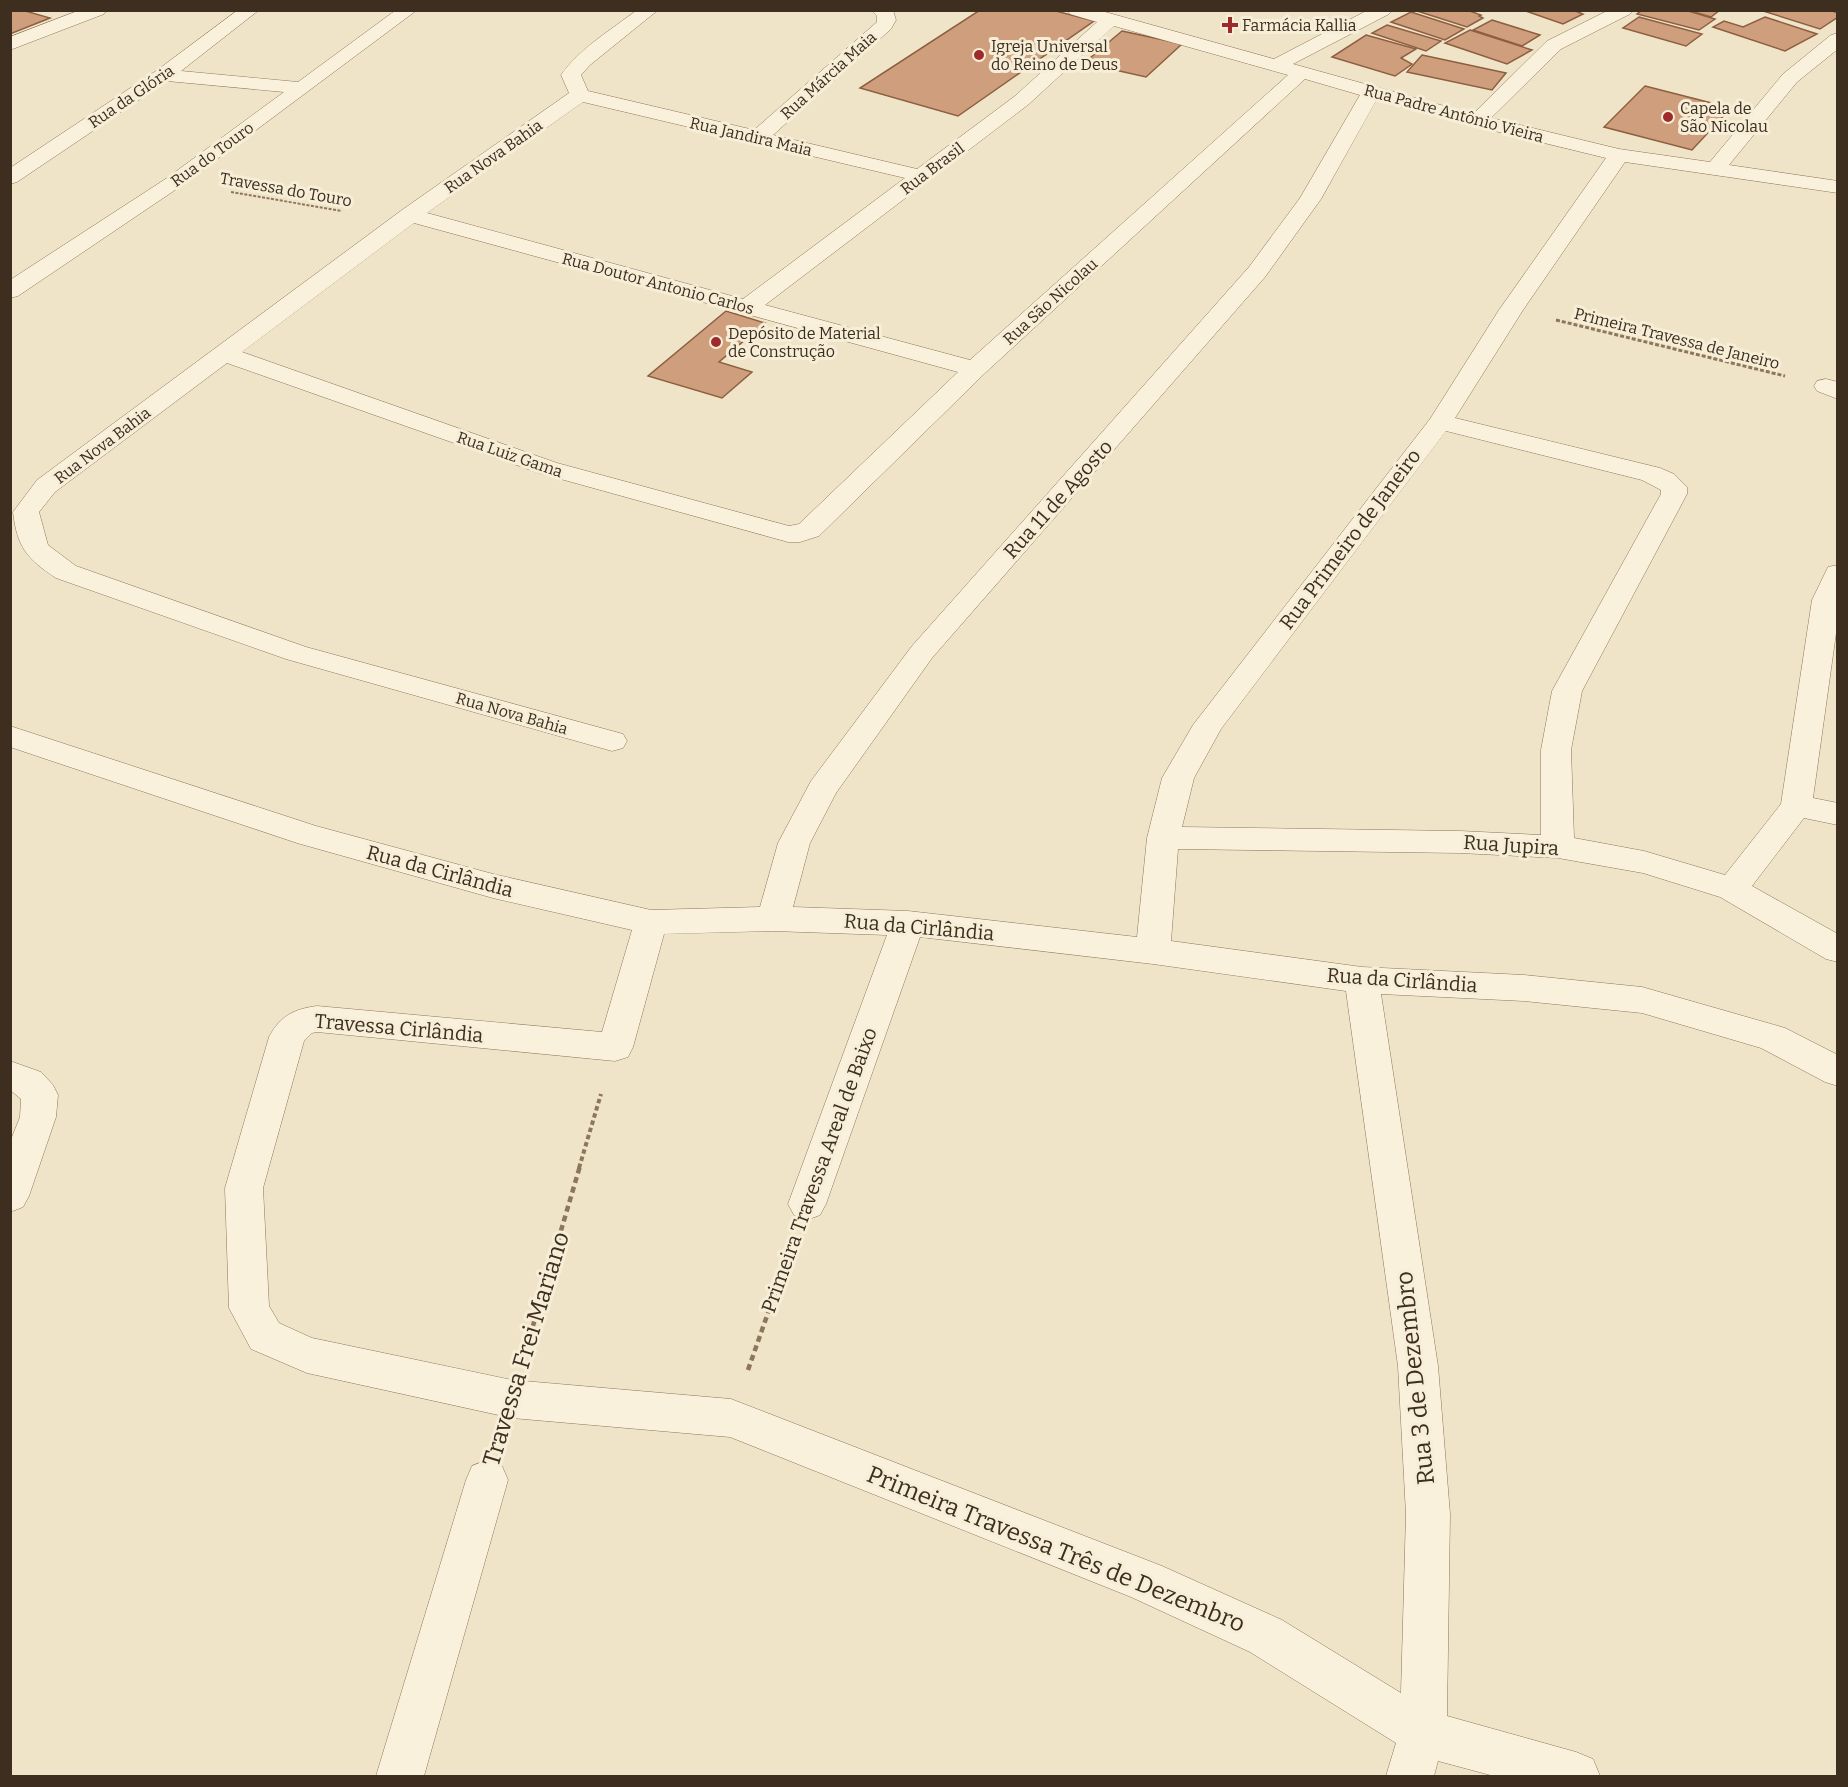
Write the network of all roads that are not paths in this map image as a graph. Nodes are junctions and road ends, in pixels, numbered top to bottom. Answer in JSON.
{"nodes":[{"id":1,"x":98,"y":10,"type":"edge"},
{"id":2,"x":250,"y":10,"type":"edge"},
{"id":3,"x":408,"y":10,"type":"edge"},
{"id":4,"x":649,"y":10,"type":"edge"},
{"id":5,"x":880,"y":10,"type":"edge"},
{"id":6,"x":1076,"y":10,"type":"edge"},
{"id":7,"x":1383,"y":10,"type":"edge"},
{"id":8,"x":1624,"y":10,"type":"edge"},
{"id":9,"x":1105,"y":16,"type":"edge"},
{"id":10,"x":1838,"y":39,"type":"edge"},
{"id":11,"x":10,"y":44,"type":"edge"},
{"id":12,"x":1277,"y":64,"type":"junction"},
{"id":13,"x":1303,"y":71,"type":"junction"},
{"id":14,"x":163,"y":75,"type":"junction"},
{"id":15,"x":303,"y":88,"type":"junction"},
{"id":16,"x":1371,"y":93,"type":"junction"},
{"id":17,"x":580,"y":95,"type":"junction"},
{"id":18,"x":1477,"y":121,"type":"junction"},
{"id":19,"x":758,"y":137,"type":"junction"},
{"id":20,"x":1619,"y":155,"type":"junction"},
{"id":21,"x":1714,"y":170,"type":"junction"},
{"id":22,"x":922,"y":176,"type":"junction"},
{"id":23,"x":10,"y":178,"type":"edge"},
{"id":24,"x":1838,"y":187,"type":"edge"},
{"id":25,"x":410,"y":215,"type":"junction"},
{"id":26,"x":10,"y":291,"type":"edge"},
{"id":27,"x":747,"y":307,"type":"junction"},
{"id":28,"x":225,"y":354,"type":"junction"},
{"id":29,"x":975,"y":369,"type":"junction"},
{"id":30,"x":1440,"y":422,"type":"junction"},
{"id":31,"x":800,"y":534,"type":"joint"},
{"id":32,"x":1838,"y":573,"type":"edge"},
{"id":33,"x":10,"y":736,"type":"edge"},
{"id":34,"x":612,"y":741,"type":"dead end"},
{"id":35,"x":1796,"y":806,"type":"junction"},
{"id":36,"x":1838,"y":814,"type":"edge"},
{"id":37,"x":1163,"y":838,"type":"junction"},
{"id":38,"x":1558,"y":847,"type":"junction"},
{"id":39,"x":1732,"y":889,"type":"junction"},
{"id":40,"x":773,"y":919,"type":"junction"},
{"id":41,"x":651,"y":922,"type":"junction"},
{"id":42,"x":908,"y":923,"type":"junction"},
{"id":43,"x":1838,"y":950,"type":"edge"},
{"id":44,"x":1153,"y":951,"type":"junction"},
{"id":45,"x":1362,"y":980,"type":"junction"},
{"id":46,"x":1838,"y":1072,"type":"edge"},
{"id":47,"x":10,"y":1074,"type":"edge"},
{"id":48,"x":10,"y":1196,"type":"edge"},
{"id":49,"x":807,"y":1204,"type":"road end"},
{"id":50,"x":512,"y":1399,"type":"joint"},
{"id":51,"x":487,"y":1480,"type":"dead end"},
{"id":52,"x":1423,"y":1733,"type":"junction"},
{"id":53,"x":400,"y":1776,"type":"edge"},
{"id":54,"x":1410,"y":1776,"type":"edge"},
{"id":55,"x":1576,"y":1776,"type":"edge"}],
"edges":[{"from":1,"to":11,"type":"street"},
{"from":2,"to":14,"type":"street","name":"Rua da Glória"},
{"from":3,"to":15,"type":"street","name":"Rua do Touro"},
{"from":4,"to":17,"type":"street"},
{"from":5,"to":19,"type":"street","name":"Rua Márcia Maia"},
{"from":6,"to":9,"type":"street","name":"Rua Padre Antônio Vieira"},
{"from":7,"to":12,"type":"street"},
{"from":8,"to":18,"type":"street"},
{"from":9,"to":12,"type":"street","name":"Rua Padre Antônio Vieira"},
{"from":9,"to":22,"type":"street","name":"Rua Brasil"},
{"from":10,"to":21,"type":"street"},
{"from":12,"to":13,"type":"street","name":"Rua Padre Antônio Vieira"},
{"from":13,"to":16,"type":"street","name":"Rua Padre Antônio Vieira"},
{"from":13,"to":29,"type":"street","name":"Rua São Nicolau"},
{"from":14,"to":15,"type":"street"},
{"from":14,"to":23,"type":"street","name":"Rua da Glória"},
{"from":15,"to":26,"type":"street","name":"Rua do Touro"},
{"from":16,"to":18,"type":"street","name":"Rua Padre Antônio Vieira"},
{"from":16,"to":40,"type":"street","name":"Rua 11 de Agosto"},
{"from":17,"to":19,"type":"street","name":"Rua Jandira Maia"},
{"from":17,"to":25,"type":"street","name":"Rua Nova Bahia"},
{"from":18,"to":20,"type":"street","name":"Rua Padre Antônio Vieira"},
{"from":19,"to":22,"type":"street","name":"Rua Jandira Maia"},
{"from":20,"to":21,"type":"street","name":"Rua Padre Antônio Vieira"},
{"from":20,"to":30,"type":"street","name":"Rua Primeiro de Janeiro"},
{"from":21,"to":24,"type":"street","name":"Rua Padre Antônio Vieira"},
{"from":22,"to":27,"type":"street","name":"Rua Brasil"},
{"from":25,"to":27,"type":"street","name":"Rua Doutor Antonio Carlos"},
{"from":25,"to":28,"type":"street","name":"Rua Nova Bahia"},
{"from":27,"to":29,"type":"street","name":"Rua Doutor Antonio Carlos"},
{"from":28,"to":31,"type":"street","name":"Rua Luiz Gama"},
{"from":28,"to":34,"type":"street","name":"Rua Nova Bahia"},
{"from":29,"to":31,"type":"street","name":"Rua São Nicolau"},
{"from":30,"to":37,"type":"street","name":"Rua Primeiro de Janeiro"},
{"from":30,"to":38,"type":"street"},
{"from":32,"to":35,"type":"street"},
{"from":33,"to":41,"type":"street","name":"Rua da Cirlândia"},
{"from":35,"to":36,"type":"street"},
{"from":35,"to":39,"type":"street"},
{"from":37,"to":38,"type":"street","name":"Rua Jupira"},
{"from":37,"to":44,"type":"street","name":"Rua Primeiro de Janeiro"},
{"from":38,"to":39,"type":"street","name":"Rua Jupira"},
{"from":39,"to":43,"type":"street","name":"Rua Jupira"},
{"from":40,"to":41,"type":"street","name":"Rua da Cirlândia"},
{"from":40,"to":42,"type":"street","name":"Rua da Cirlândia"},
{"from":41,"to":50,"type":"street","name":"Travessa Cirlândia"},
{"from":42,"to":44,"type":"street","name":"Rua da Cirlândia"},
{"from":42,"to":49,"type":"street","name":"Primeira Travessa Areal de Baixo"},
{"from":44,"to":45,"type":"street","name":"Rua da Cirlândia"},
{"from":45,"to":46,"type":"street","name":"Rua da Cirlândia"},
{"from":45,"to":52,"type":"street","name":"Rua 3 de Dezembro"},
{"from":47,"to":48,"type":"street"},
{"from":50,"to":52,"type":"street","name":"Primeira Travessa Três de Dezembro"},
{"from":51,"to":53,"type":"street","name":"Travessa Frei Mariano"},
{"from":52,"to":54,"type":"street","name":"Rua 3 de Dezembro"},
{"from":52,"to":55,"type":"street","name":"Primeira Travessa Três de Dezembro"}]}
